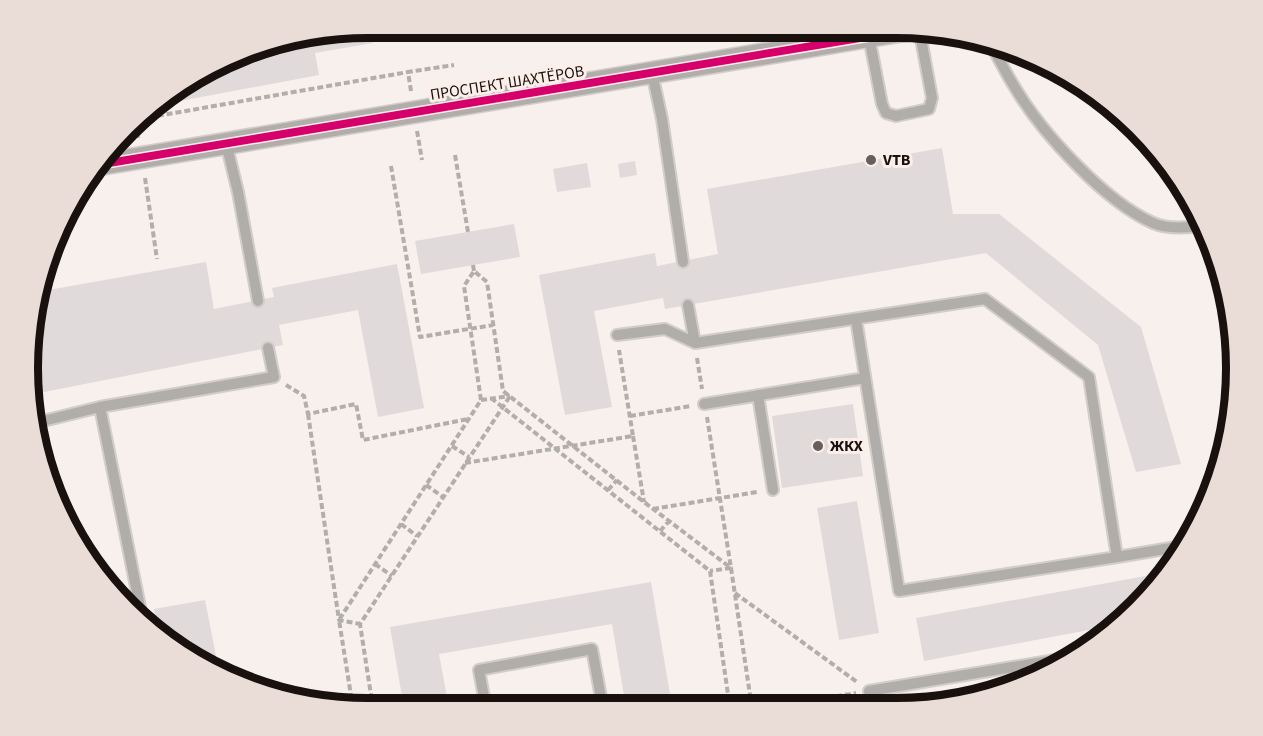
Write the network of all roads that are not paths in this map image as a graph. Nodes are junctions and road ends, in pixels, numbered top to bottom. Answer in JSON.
{"nodes":[{"id":1,"x":869,"y":37,"type":"joint"},
{"id":2,"x":922,"y":38,"type":"edge"},
{"id":3,"x":995,"y":53,"type":"edge"},
{"id":4,"x":652,"y":73,"type":"junction"},
{"id":5,"x":226,"y":143,"type":"junction"},
{"id":6,"x":109,"y":163,"type":"edge"},
{"id":7,"x":1193,"y":226,"type":"edge"},
{"id":8,"x":683,"y":262,"type":"dead end"},
{"id":9,"x":258,"y":301,"type":"dead end"},
{"id":10,"x":688,"y":305,"type":"dead end"},
{"id":11,"x":856,"y":319,"type":"junction"},
{"id":12,"x":617,"y":335,"type":"road end"},
{"id":13,"x":695,"y":343,"type":"junction"},
{"id":14,"x":268,"y":348,"type":"dead end"},
{"id":15,"x":866,"y":378,"type":"junction"},
{"id":16,"x":758,"y":395,"type":"junction"},
{"id":17,"x":704,"y":404,"type":"road end"},
{"id":18,"x":100,"y":407,"type":"junction"},
{"id":19,"x":42,"y":421,"type":"edge"},
{"id":20,"x":773,"y":490,"type":"road end"},
{"id":21,"x":1172,"y":548,"type":"edge"},
{"id":22,"x":1117,"y":557,"type":"junction"},
{"id":23,"x":140,"y":607,"type":"edge"},
{"id":24,"x":1046,"y":662,"type":"edge"},
{"id":25,"x":484,"y":699,"type":"edge"},
{"id":26,"x":601,"y":699,"type":"edge"},
{"id":27,"x":870,"y":699,"type":"edge"}],
"edges":[{"from":1,"to":2,"type":"lane"},
{"from":1,"to":4,"type":"street","name":"ПРОСПЕКТ ШАХТЁРОВ"},
{"from":3,"to":7,"type":"lane"},
{"from":4,"to":5,"type":"street","name":"ПРОСПЕКТ ШАХТЁРОВ"},
{"from":4,"to":8,"type":"lane"},
{"from":5,"to":6,"type":"street","name":"ПРОСПЕКТ ШАХТЁРОВ"},
{"from":5,"to":9,"type":"lane"},
{"from":10,"to":13,"type":"lane"},
{"from":11,"to":13,"type":"lane"},
{"from":11,"to":15,"type":"lane"},
{"from":11,"to":22,"type":"lane"},
{"from":12,"to":13,"type":"lane"},
{"from":14,"to":18,"type":"lane"},
{"from":15,"to":16,"type":"lane"},
{"from":15,"to":22,"type":"lane"},
{"from":16,"to":17,"type":"lane"},
{"from":16,"to":20,"type":"lane"},
{"from":18,"to":19,"type":"lane"},
{"from":18,"to":23,"type":"lane"},
{"from":21,"to":22,"type":"lane"},
{"from":24,"to":27,"type":"lane"},
{"from":25,"to":26,"type":"lane"}]}
